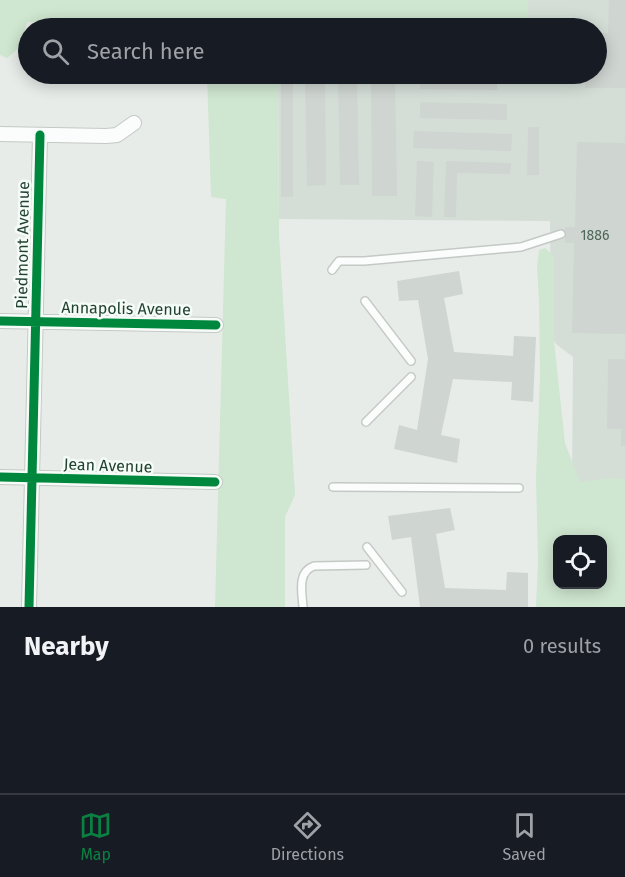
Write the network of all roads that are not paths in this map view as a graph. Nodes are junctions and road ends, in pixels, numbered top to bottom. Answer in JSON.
{"nodes":[{"id":1,"x":134,"y":123,"type":"dead end"},
{"id":2,"x":0,"y":134,"type":"edge"},
{"id":3,"x":40,"y":135,"type":"junction"},
{"id":4,"x":561,"y":234,"type":"dead end"},
{"id":5,"x":332,"y":270,"type":"dead end"},
{"id":6,"x":365,"y":301,"type":"dead end"},
{"id":7,"x":0,"y":321,"type":"edge"},
{"id":8,"x":35,"y":322,"type":"junction"},
{"id":9,"x":216,"y":325,"type":"dead end"},
{"id":10,"x":411,"y":361,"type":"dead end"},
{"id":11,"x":411,"y":377,"type":"dead end"},
{"id":12,"x":366,"y":422,"type":"dead end"},
{"id":13,"x":0,"y":477,"type":"edge"},
{"id":14,"x":31,"y":478,"type":"junction"},
{"id":15,"x":215,"y":482,"type":"dead end"},
{"id":16,"x":333,"y":488,"type":"dead end"},
{"id":17,"x":519,"y":488,"type":"dead end"},
{"id":18,"x":367,"y":547,"type":"dead end"},
{"id":19,"x":366,"y":565,"type":"dead end"},
{"id":20,"x":402,"y":592,"type":"dead end"},
{"id":21,"x":29,"y":607,"type":"edge"},
{"id":22,"x":303,"y":607,"type":"edge"}],
"edges":[{"from":1,"to":3,"type":"street"},
{"from":2,"to":3,"type":"street"},
{"from":3,"to":8,"type":"street","name":"Piedmont Avenue"},
{"from":4,"to":5,"type":"lane"},
{"from":6,"to":10,"type":"lane"},
{"from":7,"to":8,"type":"street","name":"Annapolis Avenue"},
{"from":8,"to":9,"type":"street","name":"Annapolis Avenue"},
{"from":8,"to":14,"type":"street","name":"Piedmont Avenue"},
{"from":11,"to":12,"type":"lane"},
{"from":13,"to":14,"type":"street","name":"Jean Avenue"},
{"from":14,"to":15,"type":"street","name":"Jean Avenue"},
{"from":14,"to":21,"type":"street","name":"Piedmont Avenue"},
{"from":16,"to":17,"type":"lane"},
{"from":18,"to":20,"type":"lane"},
{"from":19,"to":22,"type":"lane"}]}
